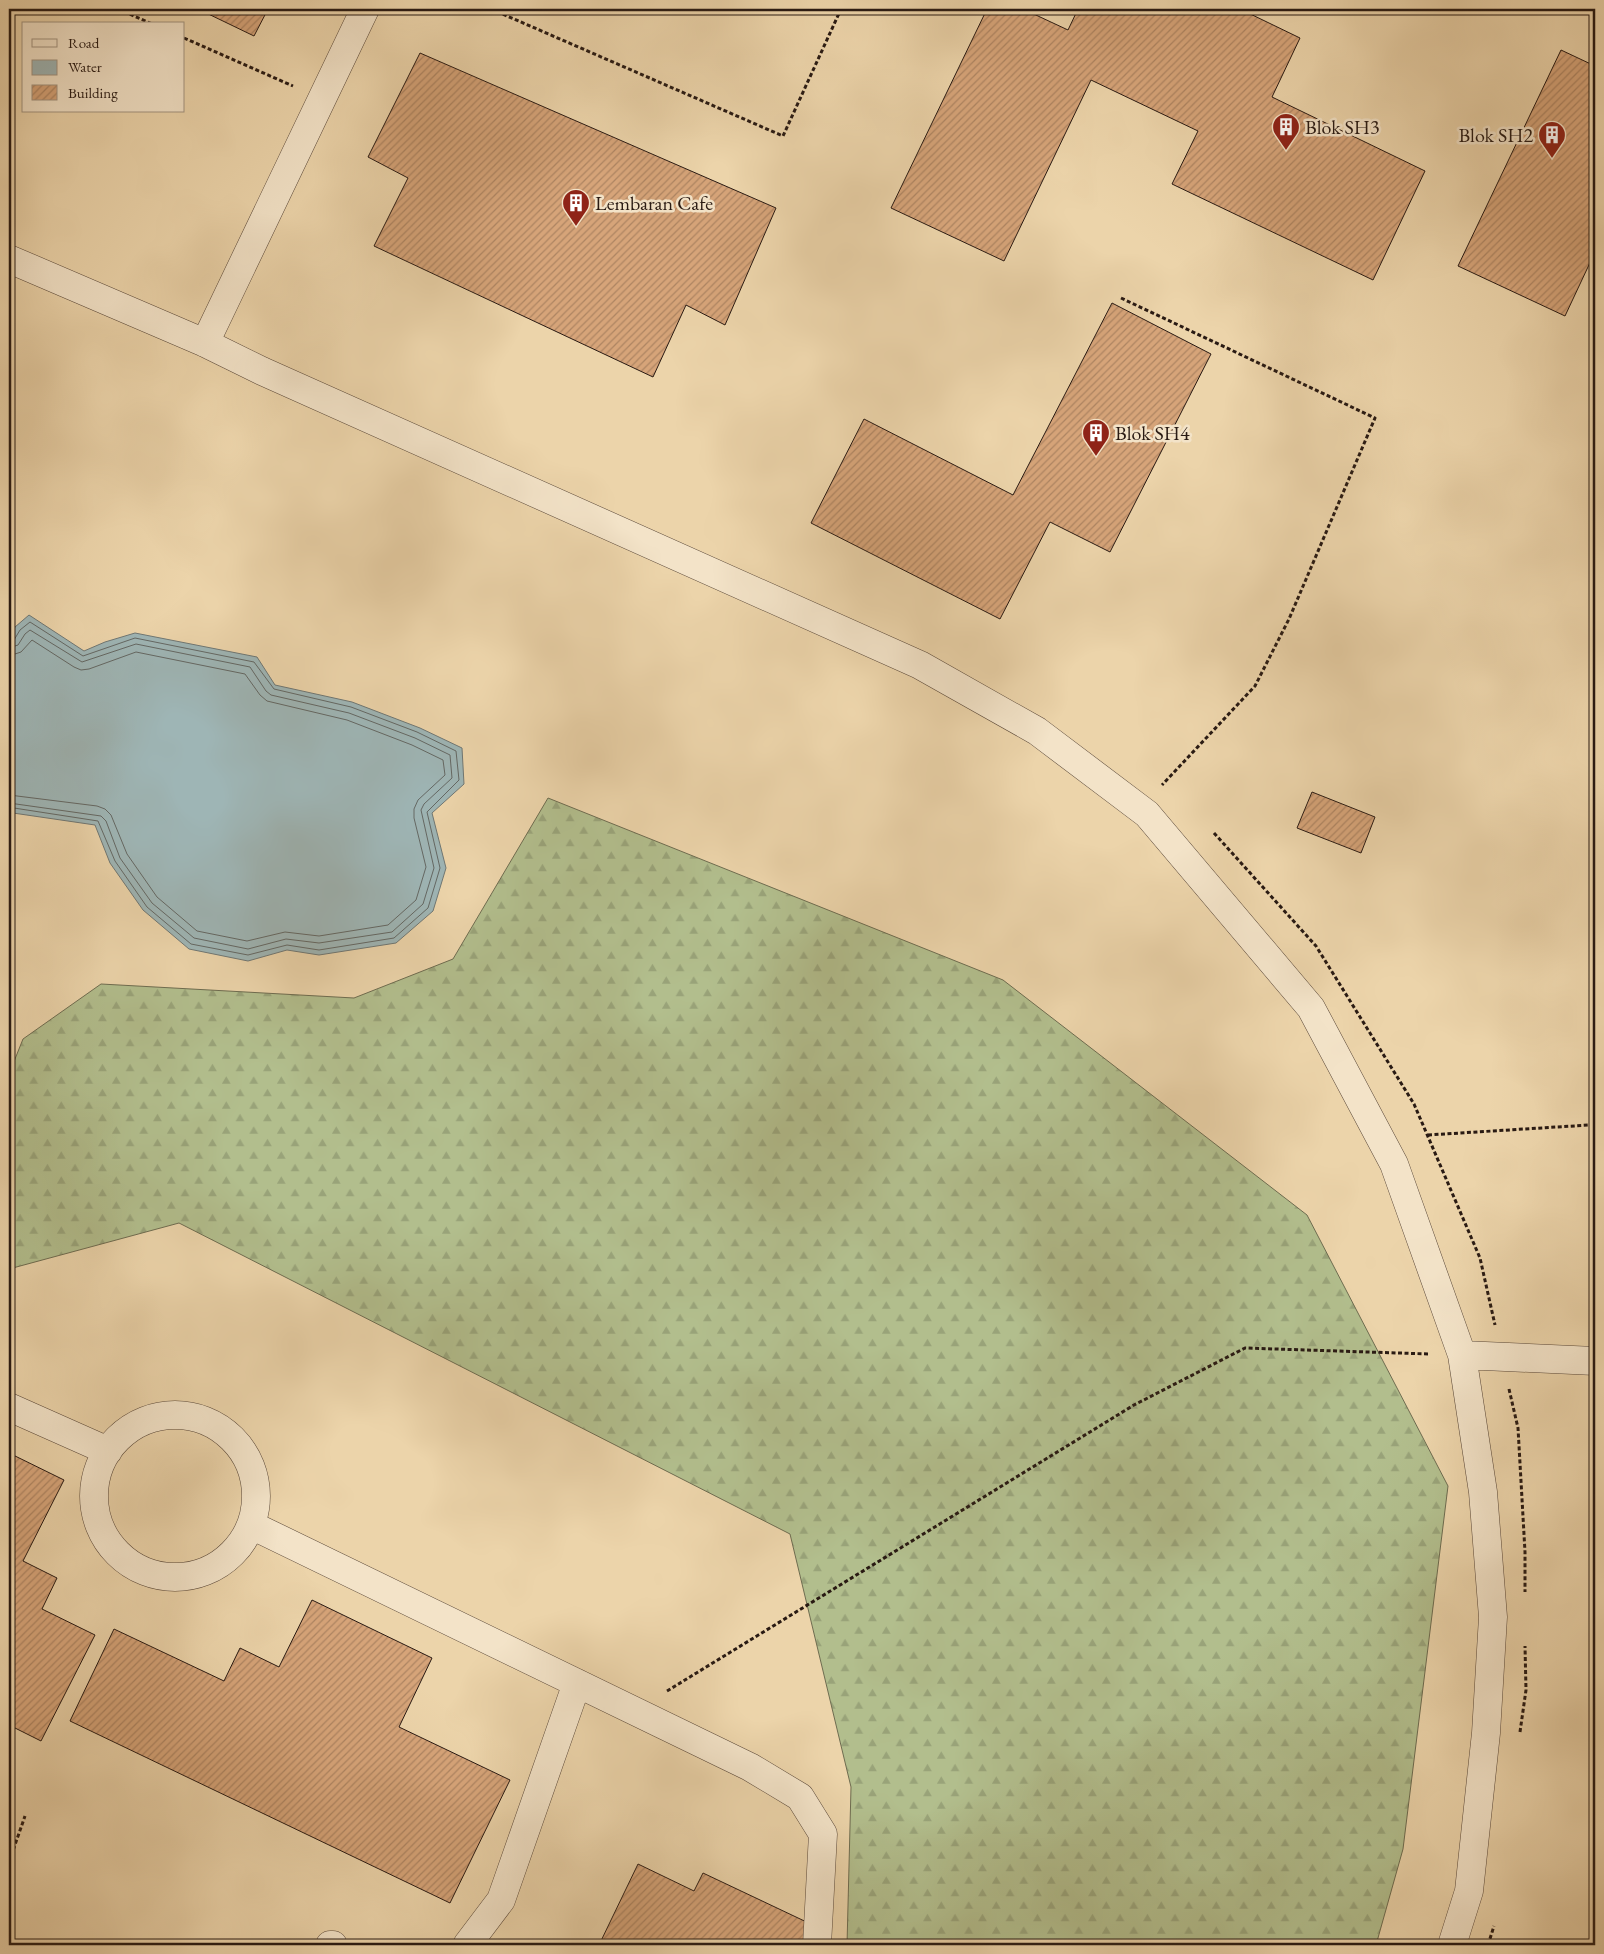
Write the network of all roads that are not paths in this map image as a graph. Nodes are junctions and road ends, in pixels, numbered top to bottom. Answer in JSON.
{"nodes":[{"id":1,"x":365,"y":9,"type":"edge"},
{"id":2,"x":9,"y":259,"type":"edge"},
{"id":3,"x":205,"y":343,"type":"junction"},
{"id":4,"x":1462,"y":1355,"type":"junction"},
{"id":5,"x":1595,"y":1362,"type":"edge"},
{"id":6,"x":9,"y":1408,"type":"edge"},
{"id":7,"x":108,"y":1451,"type":"junction"},
{"id":8,"x":251,"y":1526,"type":"junction"},
{"id":9,"x":577,"y":1683,"type":"junction"},
{"id":10,"x":467,"y":1945,"type":"edge"},
{"id":11,"x":817,"y":1945,"type":"edge"},
{"id":12,"x":1452,"y":1945,"type":"edge"}],
"edges":[{"from":1,"to":3,"type":"street"},
{"from":2,"to":3,"type":"street"},
{"from":3,"to":4,"type":"street"},
{"from":4,"to":5,"type":"street"},
{"from":4,"to":12,"type":"street"},
{"from":6,"to":7,"type":"street"},
{"from":7,"to":8,"type":"street"},
{"from":7,"to":8,"type":"street"},
{"from":8,"to":9,"type":"street"},
{"from":9,"to":10,"type":"street"},
{"from":9,"to":11,"type":"street"}]}
